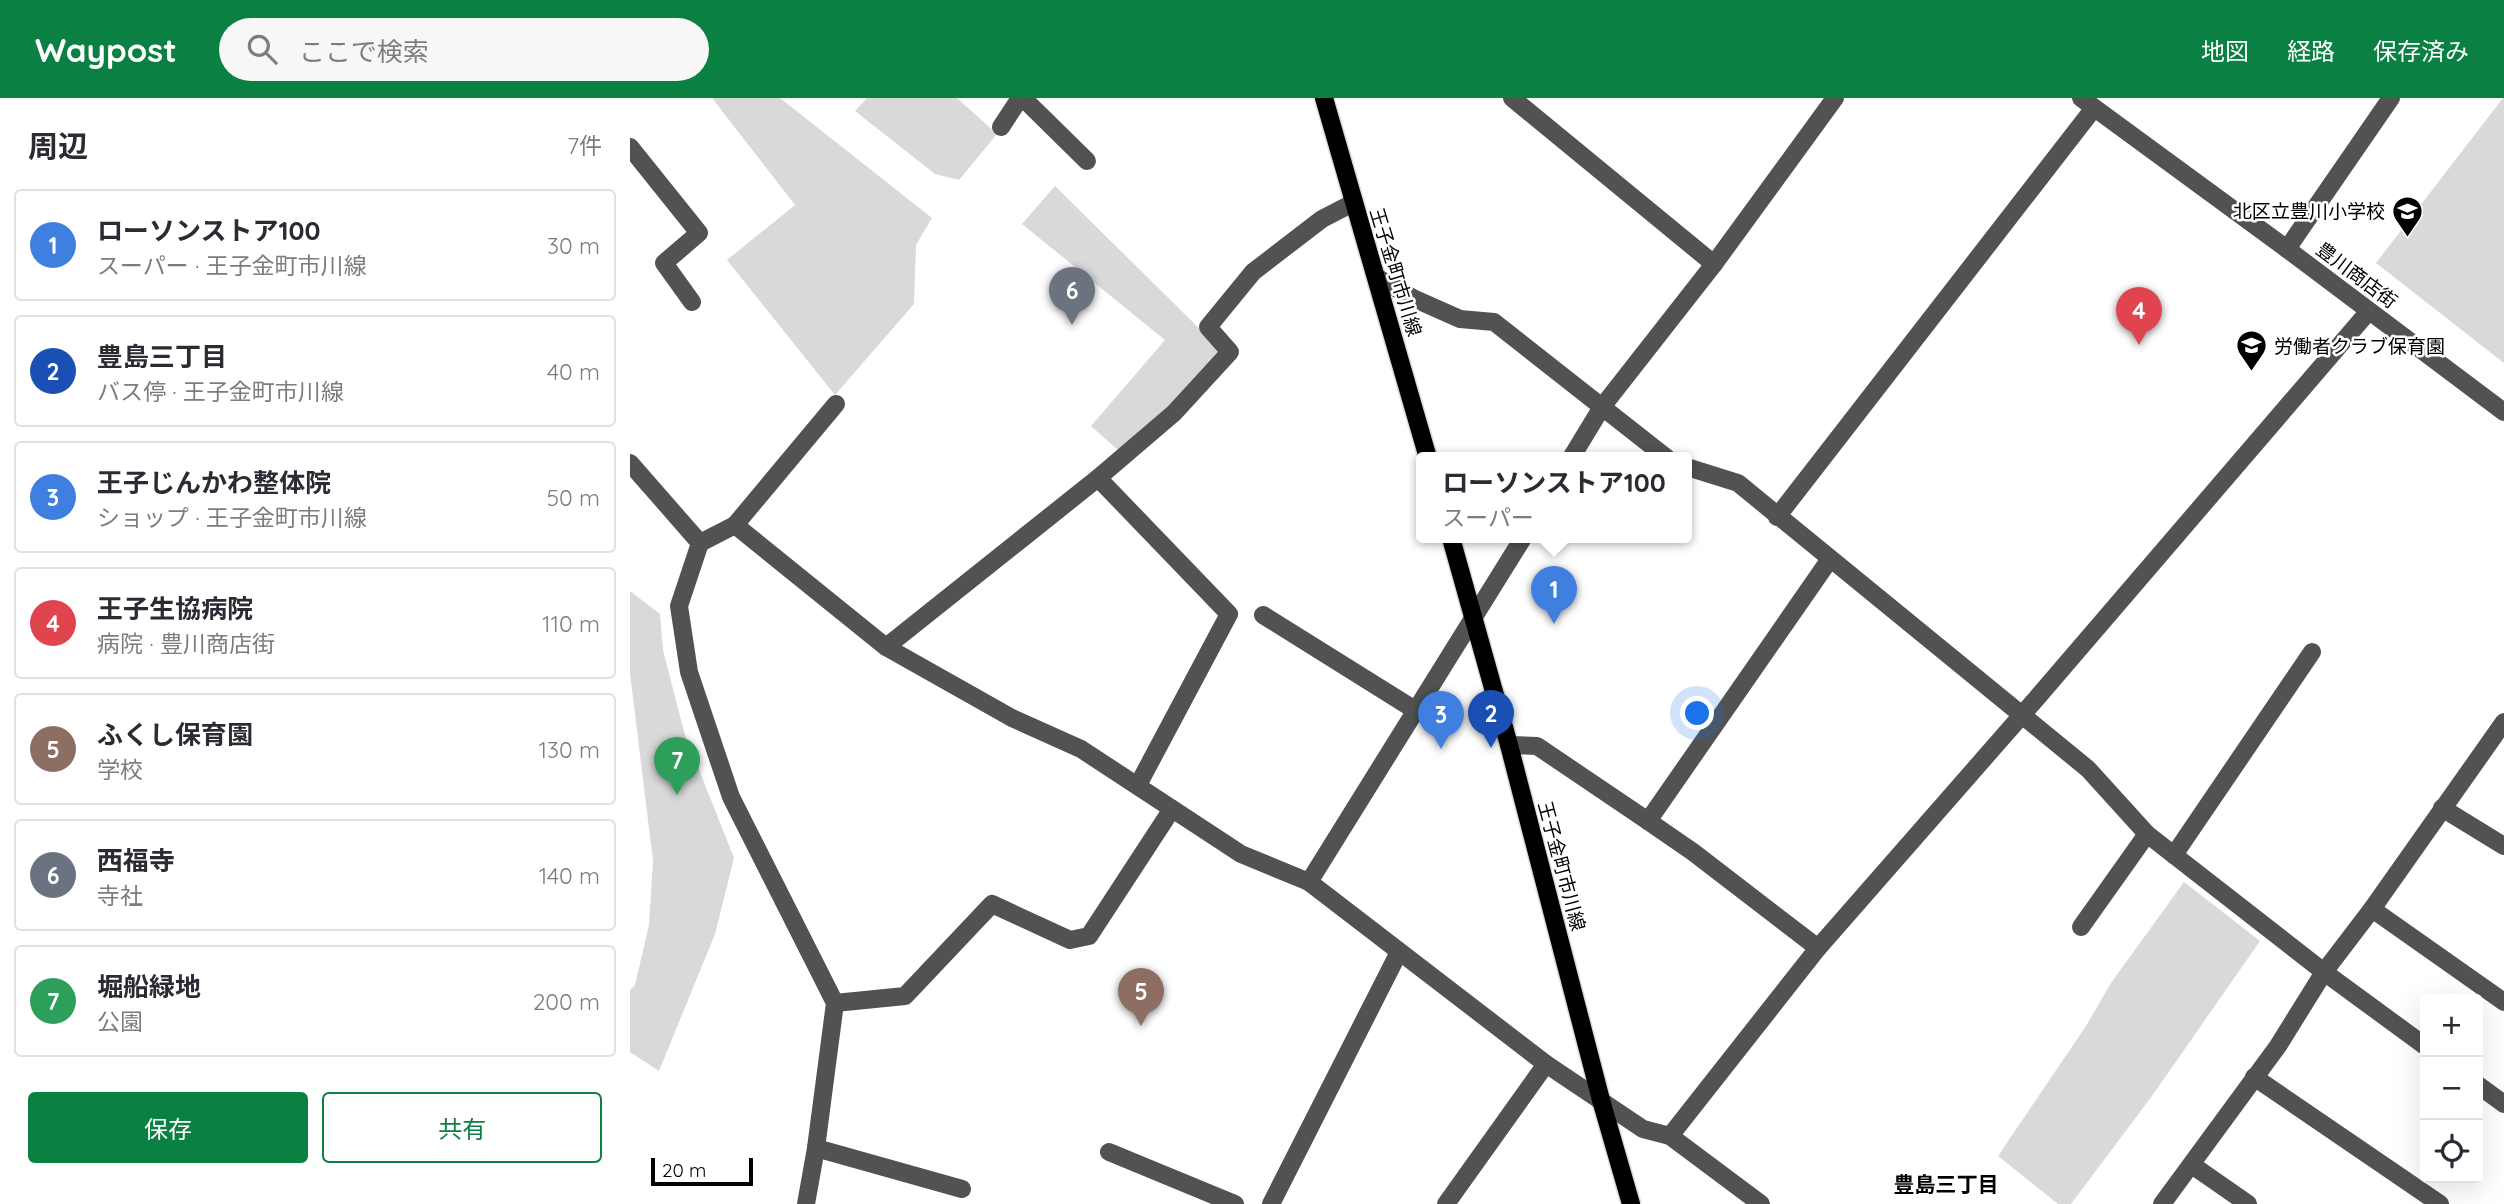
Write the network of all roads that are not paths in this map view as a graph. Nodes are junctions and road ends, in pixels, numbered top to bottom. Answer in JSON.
{"nodes":[{"id":1,"x":1022,"y":98,"type":"edge"},
{"id":2,"x":1324,"y":98,"type":"edge"},
{"id":3,"x":1513,"y":98,"type":"edge"},
{"id":4,"x":1835,"y":98,"type":"edge"},
{"id":5,"x":2391,"y":98,"type":"edge"},
{"id":6,"x":2088,"y":103,"type":"edge"},
{"id":7,"x":1001,"y":127,"type":"dead end"},
{"id":8,"x":630,"y":146,"type":"edge"},
{"id":9,"x":1087,"y":161,"type":"dead end"},
{"id":10,"x":1353,"y":203,"type":"junction"},
{"id":11,"x":2287,"y":248,"type":"junction"},
{"id":12,"x":1714,"y":264,"type":"junction"},
{"id":13,"x":1378,"y":278,"type":"junction"},
{"id":14,"x":692,"y":302,"type":"dead end"},
{"id":15,"x":2369,"y":311,"type":"junction"},
{"id":16,"x":836,"y":404,"type":"dead end"},
{"id":17,"x":1602,"y":407,"type":"junction"},
{"id":18,"x":2504,"y":412,"type":"edge"},
{"id":19,"x":1427,"y":452,"type":"edge"},
{"id":20,"x":1576,"y":452,"type":"edge"},
{"id":21,"x":1659,"y":452,"type":"edge"},
{"id":22,"x":630,"y":463,"type":"edge"},
{"id":23,"x":1692,"y":469,"type":"edge"},
{"id":24,"x":1098,"y":478,"type":"junction"},
{"id":25,"x":1777,"y":517,"type":"junction"},
{"id":26,"x":735,"y":525,"type":"junction"},
{"id":27,"x":700,"y":543,"type":"junction"},
{"id":28,"x":1452,"y":543,"type":"edge"},
{"id":29,"x":1520,"y":543,"type":"edge"},
{"id":30,"x":1830,"y":559,"type":"junction"},
{"id":31,"x":1263,"y":615,"type":"dead end"},
{"id":32,"x":1474,"y":619,"type":"junction"},
{"id":33,"x":886,"y":647,"type":"junction"},
{"id":34,"x":2312,"y":652,"type":"dead end"},
{"id":35,"x":1415,"y":710,"type":"junction"},
{"id":36,"x":2023,"y":713,"type":"junction"},
{"id":37,"x":2504,"y":722,"type":"edge"},
{"id":38,"x":1509,"y":745,"type":"junction"},
{"id":39,"x":1138,"y":785,"type":"junction"},
{"id":40,"x":2442,"y":808,"type":"junction"},
{"id":41,"x":1172,"y":809,"type":"junction"},
{"id":42,"x":1648,"y":821,"type":"junction"},
{"id":43,"x":2147,"y":834,"type":"junction"},
{"id":44,"x":2504,"y":846,"type":"edge"},
{"id":45,"x":2174,"y":855,"type":"junction"},
{"id":46,"x":1309,"y":882,"type":"junction"},
{"id":47,"x":2372,"y":909,"type":"junction"},
{"id":48,"x":2081,"y":927,"type":"dead end"},
{"id":49,"x":1818,"y":948,"type":"junction"},
{"id":50,"x":1399,"y":952,"type":"junction"},
{"id":51,"x":2324,"y":972,"type":"junction"},
{"id":52,"x":2504,"y":1002,"type":"edge"},
{"id":53,"x":835,"y":1003,"type":"junction"},
{"id":54,"x":2420,"y":1042,"type":"edge"},
{"id":55,"x":1546,"y":1065,"type":"junction"},
{"id":56,"x":2254,"y":1077,"type":"junction"},
{"id":57,"x":2483,"y":1089,"type":"edge"},
{"id":58,"x":1601,"y":1100,"type":"junction"},
{"id":59,"x":2504,"y":1104,"type":"edge"},
{"id":60,"x":1670,"y":1136,"type":"junction"},
{"id":61,"x":816,"y":1147,"type":"junction"},
{"id":62,"x":1109,"y":1152,"type":"dead end"},
{"id":63,"x":2192,"y":1165,"type":"junction"},
{"id":64,"x":962,"y":1189,"type":"dead end"},
{"id":65,"x":806,"y":1204,"type":"edge"},
{"id":66,"x":1235,"y":1204,"type":"edge"},
{"id":67,"x":1271,"y":1204,"type":"edge"},
{"id":68,"x":1446,"y":1204,"type":"edge"},
{"id":69,"x":1630,"y":1204,"type":"edge"},
{"id":70,"x":1761,"y":1204,"type":"edge"},
{"id":71,"x":2162,"y":1204,"type":"edge"},
{"id":72,"x":2248,"y":1204,"type":"edge"},
{"id":73,"x":2440,"y":1204,"type":"edge"}],
"edges":[{"from":1,"to":7,"type":"street"},
{"from":1,"to":9,"type":"street"},
{"from":2,"to":10,"type":"main road","name":"王子金町市川線"},
{"from":3,"to":12,"type":"street"},
{"from":4,"to":12,"type":"street"},
{"from":5,"to":11,"type":"street"},
{"from":6,"to":11,"type":"street","name":"豊川商店街"},
{"from":6,"to":25,"type":"street"},
{"from":8,"to":14,"type":"street"},
{"from":10,"to":13,"type":"main road","name":"王子金町市川線"},
{"from":10,"to":24,"type":"street"},
{"from":11,"to":15,"type":"street","name":"豊川商店街"},
{"from":12,"to":17,"type":"street"},
{"from":13,"to":17,"type":"street"},
{"from":13,"to":19,"type":"main road","name":"王子金町市川線"},
{"from":15,"to":18,"type":"street","name":"豊川商店街"},
{"from":15,"to":36,"type":"street"},
{"from":16,"to":26,"type":"street"},
{"from":17,"to":20,"type":"street"},
{"from":17,"to":21,"type":"street"},
{"from":22,"to":27,"type":"street"},
{"from":23,"to":25,"type":"street"},
{"from":24,"to":33,"type":"street"},
{"from":24,"to":39,"type":"street"},
{"from":25,"to":30,"type":"street"},
{"from":26,"to":27,"type":"street"},
{"from":26,"to":33,"type":"street"},
{"from":27,"to":53,"type":"street"},
{"from":28,"to":32,"type":"main road","name":"王子金町市川線"},
{"from":29,"to":32,"type":"street"},
{"from":30,"to":36,"type":"street"},
{"from":30,"to":42,"type":"street"},
{"from":31,"to":35,"type":"street"},
{"from":32,"to":35,"type":"street"},
{"from":32,"to":38,"type":"main road","name":"王子金町市川線"},
{"from":33,"to":39,"type":"street"},
{"from":34,"to":45,"type":"street"},
{"from":35,"to":46,"type":"street"},
{"from":36,"to":43,"type":"street"},
{"from":36,"to":49,"type":"street"},
{"from":37,"to":40,"type":"street"},
{"from":38,"to":42,"type":"street"},
{"from":38,"to":58,"type":"main road","name":"王子金町市川線"},
{"from":39,"to":41,"type":"street"},
{"from":40,"to":44,"type":"street"},
{"from":40,"to":47,"type":"street"},
{"from":41,"to":46,"type":"street"},
{"from":41,"to":53,"type":"street"},
{"from":42,"to":49,"type":"street"},
{"from":43,"to":45,"type":"street"},
{"from":43,"to":48,"type":"street"},
{"from":45,"to":51,"type":"street"},
{"from":46,"to":50,"type":"street"},
{"from":47,"to":51,"type":"street"},
{"from":47,"to":52,"type":"street"},
{"from":49,"to":60,"type":"street"},
{"from":50,"to":55,"type":"street"},
{"from":50,"to":67,"type":"street"},
{"from":51,"to":54,"type":"street"},
{"from":51,"to":56,"type":"street"},
{"from":53,"to":61,"type":"street"},
{"from":55,"to":58,"type":"street"},
{"from":55,"to":68,"type":"street"},
{"from":56,"to":63,"type":"street"},
{"from":56,"to":73,"type":"street"},
{"from":57,"to":59,"type":"street"},
{"from":58,"to":60,"type":"street"},
{"from":58,"to":69,"type":"main road","name":"王子金町市川線"},
{"from":60,"to":70,"type":"street"},
{"from":61,"to":64,"type":"street"},
{"from":61,"to":65,"type":"street"},
{"from":62,"to":66,"type":"street"},
{"from":63,"to":71,"type":"street"},
{"from":63,"to":72,"type":"street"}]}
